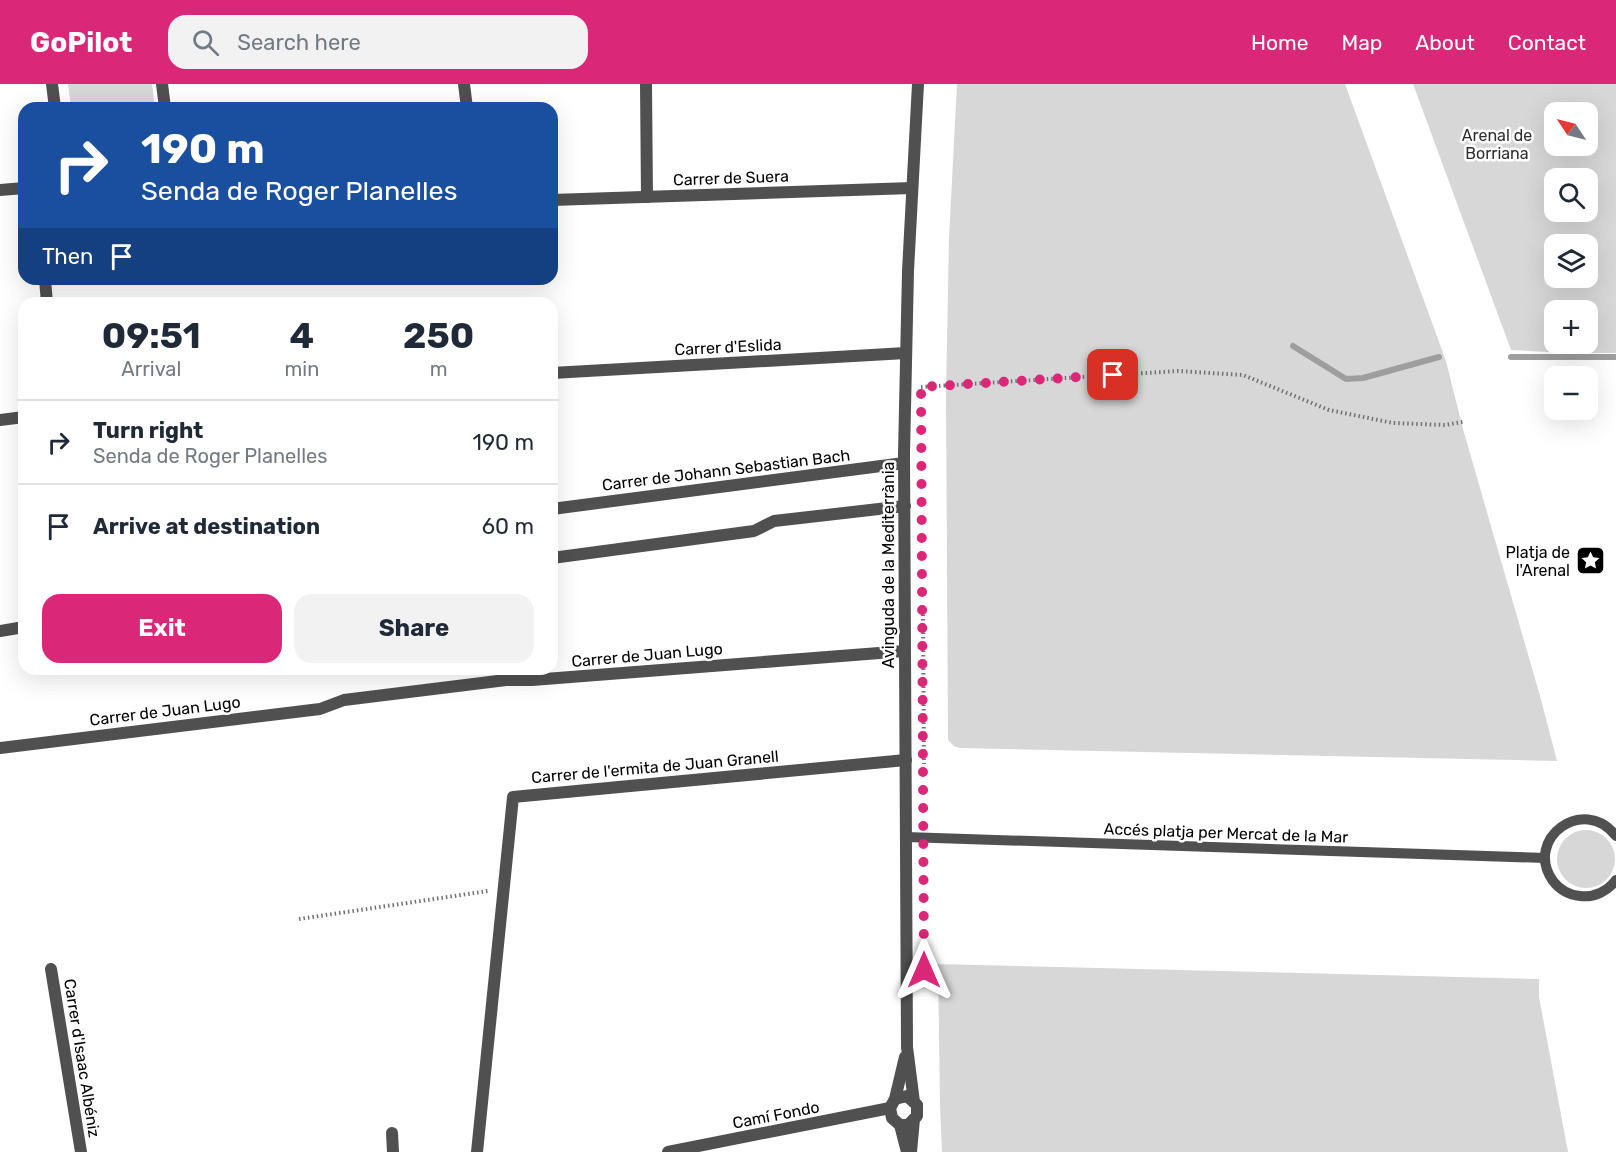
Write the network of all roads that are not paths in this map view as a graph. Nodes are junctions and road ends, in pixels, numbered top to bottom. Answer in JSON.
{"nodes":[{"id":1,"x":52,"y":84,"type":"edge"},
{"id":2,"x":162,"y":84,"type":"edge"},
{"id":3,"x":464,"y":84,"type":"edge"},
{"id":4,"x":646,"y":84,"type":"edge"},
{"id":5,"x":918,"y":84,"type":"edge"},
{"id":6,"x":54,"y":102,"type":"edge"},
{"id":7,"x":164,"y":102,"type":"edge"},
{"id":8,"x":466,"y":102,"type":"edge"},
{"id":9,"x":18,"y":188,"type":"edge"},
{"id":10,"x":912,"y":188,"type":"junction"},
{"id":11,"x":0,"y":190,"type":"edge"},
{"id":12,"x":647,"y":197,"type":"junction"},
{"id":13,"x":558,"y":200,"type":"edge"},
{"id":14,"x":906,"y":353,"type":"junction"},
{"id":15,"x":558,"y":373,"type":"edge"},
{"id":16,"x":18,"y":418,"type":"edge"},
{"id":17,"x":0,"y":420,"type":"edge"},
{"id":18,"x":904,"y":463,"type":"junction"},
{"id":19,"x":905,"y":506,"type":"junction"},
{"id":20,"x":558,"y":508,"type":"edge"},
{"id":21,"x":558,"y":557,"type":"edge"},
{"id":22,"x":18,"y":628,"type":"edge"},
{"id":23,"x":0,"y":630,"type":"edge"},
{"id":24,"x":905,"y":651,"type":"junction"},
{"id":25,"x":0,"y":748,"type":"edge"},
{"id":26,"x":906,"y":760,"type":"junction"},
{"id":27,"x":1616,"y":836,"type":"edge"},
{"id":28,"x":906,"y":837,"type":"junction"},
{"id":29,"x":1545,"y":858,"type":"junction"},
{"id":30,"x":1616,"y":880,"type":"edge"},
{"id":31,"x":51,"y":969,"type":"dead end"},
{"id":32,"x":907,"y":1047,"type":"junction"},
{"id":33,"x":914,"y":1102,"type":"junction"},
{"id":34,"x":893,"y":1103,"type":"junction"},
{"id":35,"x":914,"y":1119,"type":"junction"},
{"id":36,"x":900,"y":1125,"type":"junction"},
{"id":37,"x":392,"y":1133,"type":"dead end"},
{"id":38,"x":81,"y":1152,"type":"edge"},
{"id":39,"x":393,"y":1152,"type":"edge"},
{"id":40,"x":477,"y":1152,"type":"edge"},
{"id":41,"x":668,"y":1152,"type":"edge"},
{"id":42,"x":909,"y":1152,"type":"edge"}],
"edges":[{"from":1,"to":6,"type":"street"},
{"from":2,"to":7,"type":"street"},
{"from":3,"to":8,"type":"street"},
{"from":4,"to":12,"type":"street"},
{"from":5,"to":10,"type":"street","name":"Avinguda de la Mediterrània"},
{"from":9,"to":11,"type":"street"},
{"from":10,"to":12,"type":"street","name":"Carrer de Suera"},
{"from":10,"to":14,"type":"street","name":"Avinguda de la Mediterrània"},
{"from":12,"to":13,"type":"street","name":"Carrer de Suera"},
{"from":14,"to":15,"type":"street","name":"Carrer d'Eslida"},
{"from":14,"to":18,"type":"street","name":"Avinguda de la Mediterrània"},
{"from":16,"to":17,"type":"street"},
{"from":18,"to":19,"type":"street","name":"Avinguda de la Mediterrània"},
{"from":18,"to":20,"type":"street","name":"Carrer de Johann Sebastian Bach"},
{"from":19,"to":21,"type":"street"},
{"from":19,"to":24,"type":"street","name":"Avinguda de la Mediterrània"},
{"from":22,"to":23,"type":"street"},
{"from":24,"to":25,"type":"street","name":"Carrer de Juan Lugo"},
{"from":24,"to":26,"type":"street","name":"Avinguda de la Mediterrània"},
{"from":26,"to":28,"type":"street","name":"Avinguda de la Mediterrània"},
{"from":26,"to":40,"type":"street","name":"Carrer de l'ermita de Juan Granell"},
{"from":27,"to":29,"type":"lane"},
{"from":28,"to":29,"type":"lane","name":"Accés platja per Mercat de la Mar"},
{"from":28,"to":32,"type":"street","name":"Avinguda de la Mediterrània"},
{"from":29,"to":30,"type":"lane"},
{"from":31,"to":38,"type":"street","name":"Carrer d'Isaac Albéniz"},
{"from":32,"to":33,"type":"street","name":"Avinguda de la Mediterrània"},
{"from":32,"to":34,"type":"street","name":"Avinguda de la Mediterrània"},
{"from":33,"to":34,"type":"street"},
{"from":33,"to":35,"type":"street"},
{"from":34,"to":36,"type":"street"},
{"from":34,"to":41,"type":"street","name":"Camí Fondo"},
{"from":35,"to":36,"type":"street"},
{"from":35,"to":42,"type":"street"},
{"from":36,"to":42,"type":"street"},
{"from":37,"to":39,"type":"street"}]}
